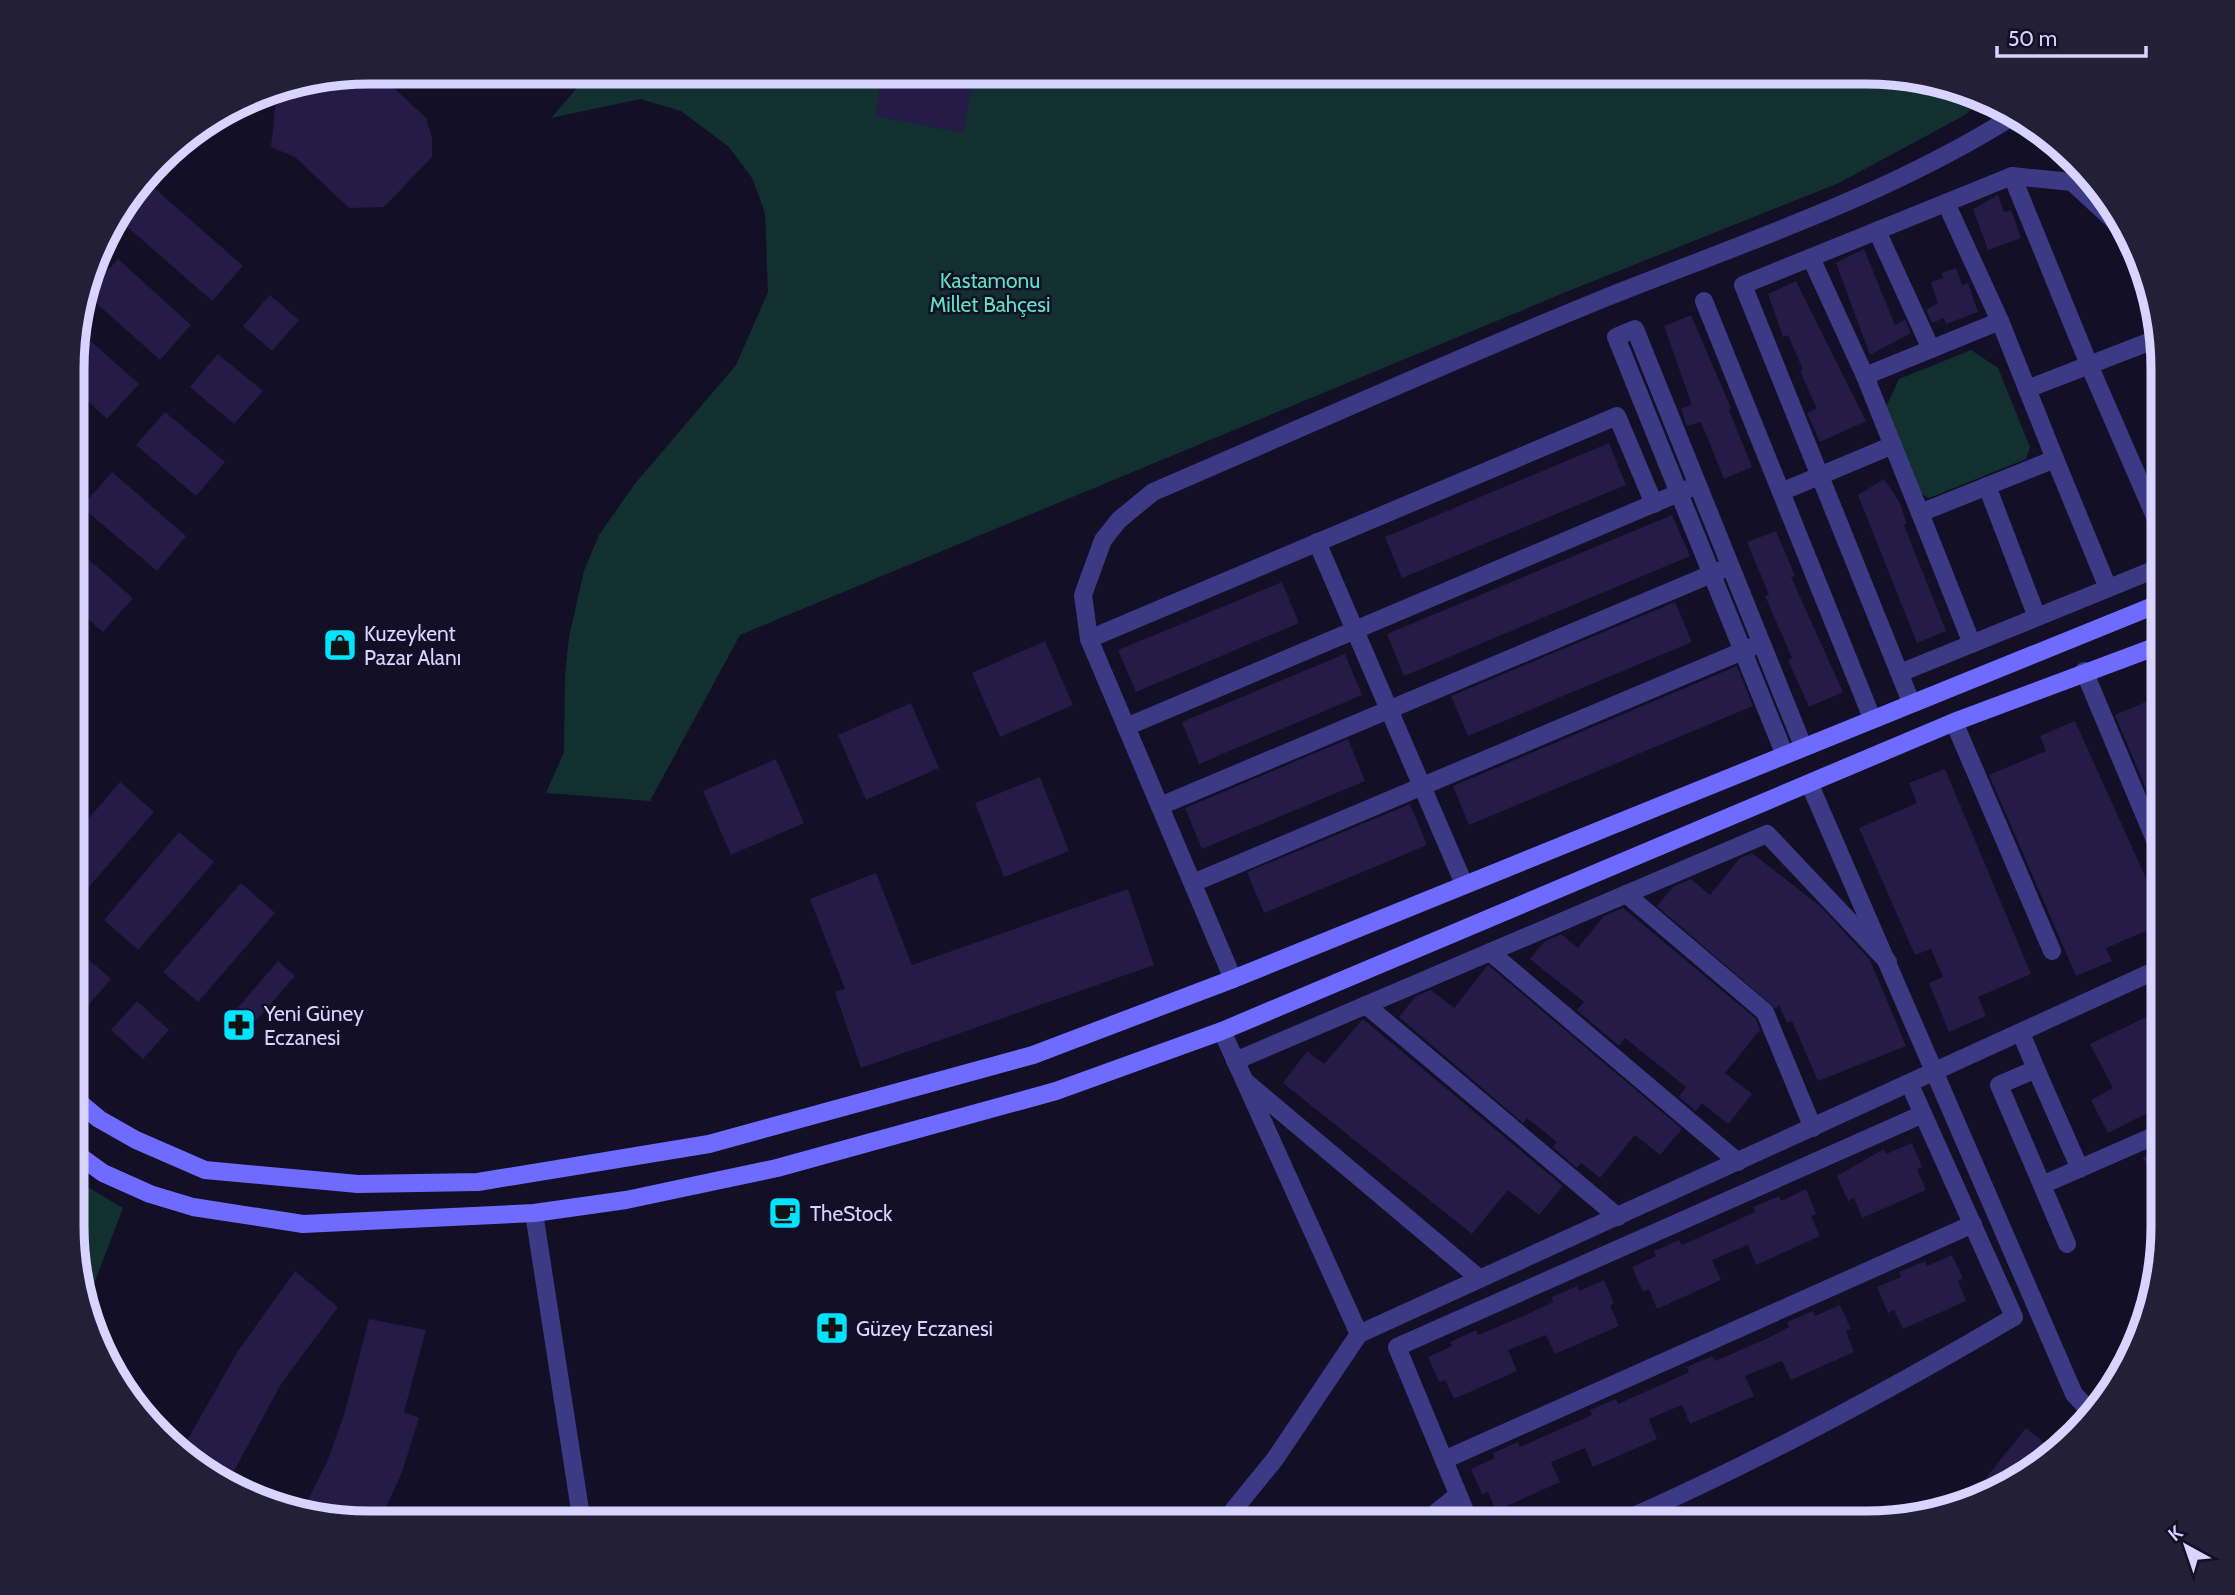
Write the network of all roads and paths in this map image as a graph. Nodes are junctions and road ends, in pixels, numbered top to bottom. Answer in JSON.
{"nodes":[{"id":1,"x":2006,"y":121,"type":"edge"},
{"id":2,"x":2012,"y":176,"type":"junction"},
{"id":3,"x":1946,"y":203,"type":"junction"},
{"id":4,"x":2102,"y":209,"type":"edge"},
{"id":5,"x":1877,"y":231,"type":"junction"},
{"id":6,"x":1811,"y":258,"type":"junction"},
{"id":7,"x":1704,"y":302,"type":"dead end"},
{"id":8,"x":2000,"y":321,"type":"junction"},
{"id":9,"x":2150,"y":342,"type":"edge"},
{"id":10,"x":1931,"y":349,"type":"junction"},
{"id":11,"x":2090,"y":367,"type":"junction"},
{"id":12,"x":1865,"y":376,"type":"junction"},
{"id":13,"x":2027,"y":389,"type":"junction"},
{"id":14,"x":1893,"y":445,"type":"junction"},
{"id":15,"x":2055,"y":459,"type":"junction"},
{"id":16,"x":1820,"y":476,"type":"junction"},
{"id":17,"x":1698,"y":485,"type":"junction"},
{"id":18,"x":1987,"y":486,"type":"junction"},
{"id":19,"x":1780,"y":492,"type":"junction"},
{"id":20,"x":1679,"y":493,"type":"junction"},
{"id":21,"x":1654,"y":504,"type":"junction"},
{"id":22,"x":2151,"y":507,"type":"edge"},
{"id":23,"x":1920,"y":513,"type":"junction"},
{"id":24,"x":1317,"y":542,"type":"junction"},
{"id":25,"x":1730,"y":566,"type":"junction"},
{"id":26,"x":2151,"y":571,"type":"edge"},
{"id":27,"x":1711,"y":574,"type":"junction"},
{"id":28,"x":2108,"y":588,"type":"junction"},
{"id":29,"x":2151,"y":606,"type":"edge"},
{"id":30,"x":2037,"y":617,"type":"junction"},
{"id":31,"x":1355,"y":630,"type":"junction"},
{"id":32,"x":1089,"y":639,"type":"junction"},
{"id":33,"x":1762,"y":643,"type":"junction"},
{"id":34,"x":1972,"y":643,"type":"junction"},
{"id":35,"x":2151,"y":648,"type":"edge"},
{"id":36,"x":1743,"y":651,"type":"junction"},
{"id":37,"x":2084,"y":671,"type":"junction"},
{"id":38,"x":1900,"y":673,"type":"junction"},
{"id":39,"x":1911,"y":702,"type":"junction"},
{"id":40,"x":1389,"y":709,"type":"junction"},
{"id":41,"x":1872,"y":718,"type":"junction"},
{"id":42,"x":1954,"y":722,"type":"junction"},
{"id":43,"x":1126,"y":727,"type":"junction"},
{"id":44,"x":1803,"y":746,"type":"junction"},
{"id":45,"x":1784,"y":753,"type":"junction"},
{"id":46,"x":1811,"y":785,"type":"junction"},
{"id":47,"x":1422,"y":786,"type":"junction"},
{"id":48,"x":1160,"y":806,"type":"junction"},
{"id":49,"x":2151,"y":830,"type":"edge"},
{"id":50,"x":1193,"y":883,"type":"junction"},
{"id":51,"x":1464,"y":884,"type":"junction"},
{"id":52,"x":1626,"y":894,"type":"junction"},
{"id":53,"x":2052,"y":951,"type":"dead end"},
{"id":54,"x":1490,"y":952,"type":"junction"},
{"id":55,"x":1888,"y":962,"type":"junction"},
{"id":56,"x":2151,"y":973,"type":"edge"},
{"id":57,"x":1233,"y":979,"type":"junction"},
{"id":58,"x":1366,"y":1005,"type":"junction"},
{"id":59,"x":1222,"y":1031,"type":"junction"},
{"id":60,"x":2021,"y":1033,"type":"junction"},
{"id":61,"x":1235,"y":1061,"type":"junction"},
{"id":62,"x":2036,"y":1069,"type":"junction"},
{"id":63,"x":1937,"y":1072,"type":"junction"},
{"id":64,"x":1244,"y":1080,"type":"junction"},
{"id":65,"x":1910,"y":1084,"type":"junction"},
{"id":66,"x":84,"y":1105,"type":"edge"},
{"id":67,"x":1923,"y":1114,"type":"junction"},
{"id":68,"x":1813,"y":1128,"type":"junction"},
{"id":69,"x":2151,"y":1137,"type":"edge"},
{"id":70,"x":84,"y":1159,"type":"edge"},
{"id":71,"x":1738,"y":1162,"type":"junction"},
{"id":72,"x":2080,"y":1169,"type":"junction"},
{"id":73,"x":2042,"y":1185,"type":"junction"},
{"id":74,"x":534,"y":1213,"type":"junction"},
{"id":75,"x":1618,"y":1217,"type":"junction"},
{"id":76,"x":1973,"y":1224,"type":"junction"},
{"id":77,"x":2067,"y":1244,"type":"dead end"},
{"id":78,"x":1480,"y":1279,"type":"junction"},
{"id":79,"x":1359,"y":1334,"type":"junction"},
{"id":80,"x":2086,"y":1407,"type":"edge"},
{"id":81,"x":1444,"y":1460,"type":"junction"},
{"id":82,"x":1458,"y":1495,"type":"junction"},
{"id":83,"x":580,"y":1511,"type":"edge"},
{"id":84,"x":1233,"y":1511,"type":"edge"},
{"id":85,"x":1438,"y":1511,"type":"edge"},
{"id":86,"x":1465,"y":1511,"type":"edge"},
{"id":87,"x":1643,"y":1511,"type":"edge"}],
"edges":[{"from":1,"to":32,"type":"street"},
{"from":2,"to":3,"type":"street"},
{"from":2,"to":4,"type":"street"},
{"from":2,"to":11,"type":"street"},
{"from":3,"to":5,"type":"street"},
{"from":3,"to":8,"type":"street"},
{"from":5,"to":6,"type":"street"},
{"from":5,"to":10,"type":"street"},
{"from":6,"to":12,"type":"street"},
{"from":6,"to":16,"type":"street"},
{"from":7,"to":19,"type":"street"},
{"from":8,"to":10,"type":"street"},
{"from":8,"to":13,"type":"street"},
{"from":9,"to":11,"type":"street"},
{"from":10,"to":12,"type":"street"},
{"from":11,"to":13,"type":"street"},
{"from":11,"to":22,"type":"street"},
{"from":12,"to":14,"type":"street"},
{"from":13,"to":15,"type":"street"},
{"from":14,"to":16,"type":"street"},
{"from":14,"to":23,"type":"street"},
{"from":15,"to":18,"type":"street"},
{"from":15,"to":28,"type":"street"},
{"from":16,"to":19,"type":"street"},
{"from":16,"to":38,"type":"street"},
{"from":17,"to":20,"type":"street"},
{"from":17,"to":20,"type":"street"},
{"from":17,"to":25,"type":"street"},
{"from":18,"to":23,"type":"street"},
{"from":18,"to":30,"type":"street"},
{"from":19,"to":41,"type":"street"},
{"from":20,"to":21,"type":"street"},
{"from":20,"to":27,"type":"street"},
{"from":21,"to":24,"type":"street"},
{"from":21,"to":31,"type":"street"},
{"from":23,"to":34,"type":"street"},
{"from":24,"to":31,"type":"street"},
{"from":24,"to":32,"type":"street"},
{"from":25,"to":27,"type":"street"},
{"from":25,"to":33,"type":"street"},
{"from":26,"to":28,"type":"street"},
{"from":27,"to":36,"type":"street"},
{"from":27,"to":40,"type":"street"},
{"from":28,"to":30,"type":"street"},
{"from":29,"to":39,"type":"main road"},
{"from":30,"to":34,"type":"street"},
{"from":31,"to":40,"type":"street"},
{"from":31,"to":43,"type":"street"},
{"from":32,"to":43,"type":"street"},
{"from":33,"to":36,"type":"street"},
{"from":33,"to":44,"type":"street"},
{"from":34,"to":38,"type":"street"},
{"from":35,"to":37,"type":"main road"},
{"from":36,"to":45,"type":"street"},
{"from":36,"to":47,"type":"street"},
{"from":37,"to":42,"type":"main road"},
{"from":37,"to":49,"type":"street"},
{"from":38,"to":39,"type":"street"},
{"from":39,"to":41,"type":"main road"},
{"from":40,"to":47,"type":"street"},
{"from":40,"to":48,"type":"street"},
{"from":41,"to":44,"type":"main road"},
{"from":42,"to":46,"type":"main road"},
{"from":42,"to":53,"type":"street"},
{"from":43,"to":48,"type":"street"},
{"from":44,"to":45,"type":"main road"},
{"from":45,"to":51,"type":"main road"},
{"from":46,"to":55,"type":"street"},
{"from":46,"to":59,"type":"main road"},
{"from":47,"to":50,"type":"street"},
{"from":47,"to":51,"type":"street"},
{"from":48,"to":50,"type":"street"},
{"from":50,"to":57,"type":"street"},
{"from":51,"to":57,"type":"main road"},
{"from":52,"to":54,"type":"street"},
{"from":52,"to":55,"type":"street"},
{"from":52,"to":68,"type":"street"},
{"from":54,"to":58,"type":"street"},
{"from":54,"to":71,"type":"street"},
{"from":55,"to":63,"type":"street"},
{"from":56,"to":60,"type":"street"},
{"from":57,"to":66,"type":"main road"},
{"from":58,"to":61,"type":"street"},
{"from":58,"to":75,"type":"street"},
{"from":59,"to":61,"type":"street"},
{"from":59,"to":74,"type":"main road"},
{"from":60,"to":62,"type":"street"},
{"from":60,"to":63,"type":"street"},
{"from":61,"to":64,"type":"street"},
{"from":62,"to":72,"type":"street"},
{"from":62,"to":73,"type":"street"},
{"from":63,"to":65,"type":"street"},
{"from":63,"to":80,"type":"street"},
{"from":64,"to":78,"type":"street"},
{"from":64,"to":79,"type":"street"},
{"from":65,"to":67,"type":"street"},
{"from":65,"to":68,"type":"street"},
{"from":67,"to":76,"type":"street"},
{"from":67,"to":81,"type":"street"},
{"from":68,"to":71,"type":"street"},
{"from":69,"to":72,"type":"street"},
{"from":70,"to":74,"type":"main road"},
{"from":71,"to":75,"type":"street"},
{"from":72,"to":73,"type":"street"},
{"from":73,"to":77,"type":"street"},
{"from":74,"to":83,"type":"street"},
{"from":75,"to":78,"type":"street"},
{"from":76,"to":81,"type":"street"},
{"from":76,"to":87,"type":"street"},
{"from":78,"to":79,"type":"street"},
{"from":79,"to":84,"type":"street"},
{"from":81,"to":82,"type":"street"},
{"from":82,"to":85,"type":"street"},
{"from":82,"to":86,"type":"street"}]}
